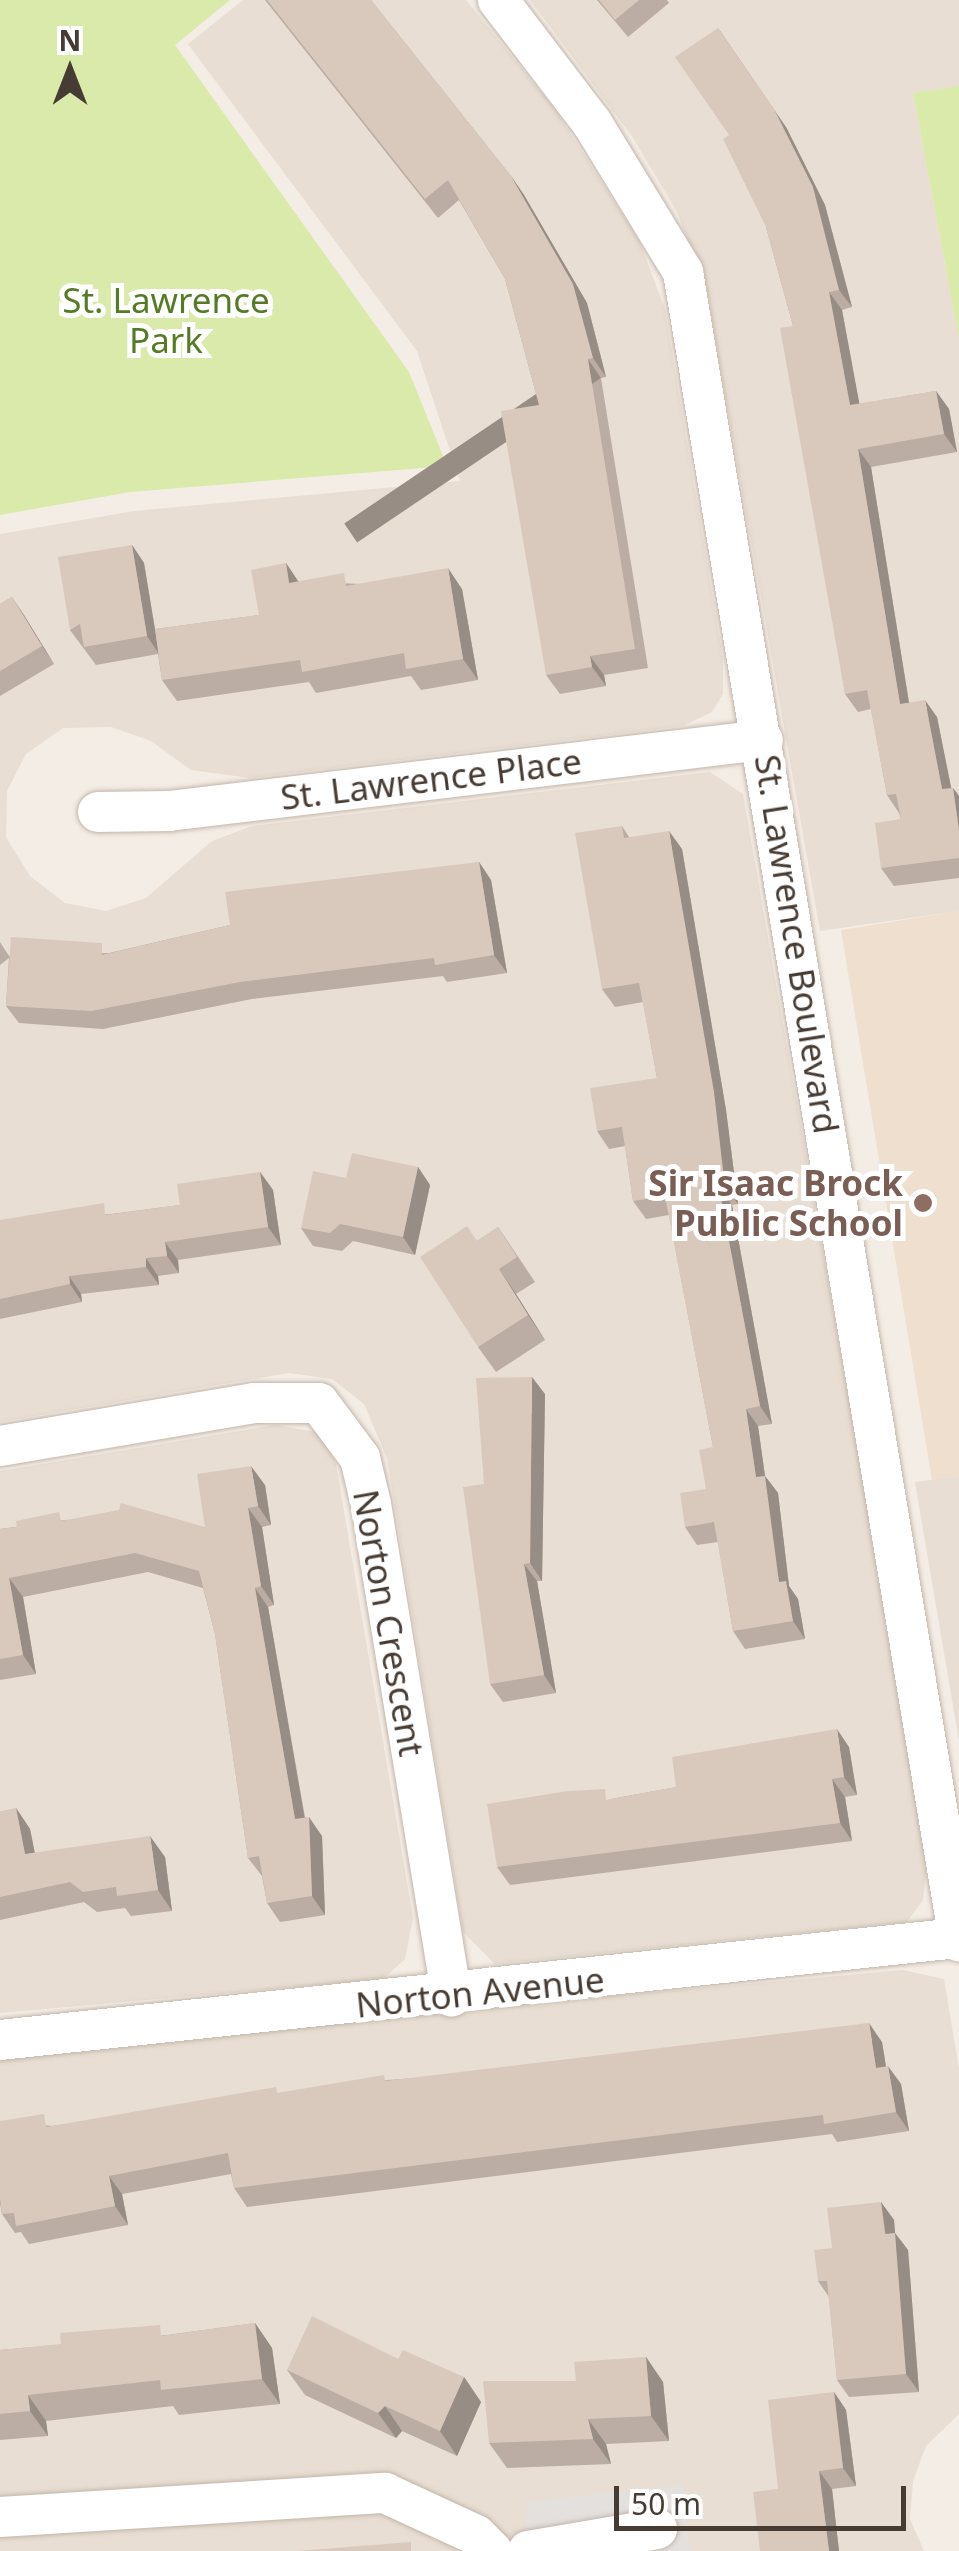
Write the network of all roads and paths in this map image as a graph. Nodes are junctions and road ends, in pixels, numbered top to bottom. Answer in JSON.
{"nodes":[{"id":1,"x":498,"y":0,"type":"edge"},
{"id":2,"x":763,"y":740,"type":"junction"},
{"id":3,"x":98,"y":812,"type":"dead end"},
{"id":4,"x":0,"y":1446,"type":"edge"},
{"id":5,"x":959,"y":1940,"type":"edge"},
{"id":6,"x":452,"y":1996,"type":"junction"},
{"id":7,"x":0,"y":2040,"type":"edge"},
{"id":8,"x":0,"y":2517,"type":"edge"},
{"id":9,"x":657,"y":2529,"type":"dead end"},
{"id":10,"x":492,"y":2551,"type":"edge"},
{"id":11,"x":528,"y":2551,"type":"edge"}],
"edges":[{"from":1,"to":2,"type":"street","name":"St. Lawrence Boulevard"},
{"from":2,"to":3,"type":"street","name":"St. Lawrence Place"},
{"from":2,"to":5,"type":"street","name":"St. Lawrence Boulevard"},
{"from":4,"to":6,"type":"street","name":"Norton Crescent"},
{"from":5,"to":6,"type":"street","name":"Norton Avenue"},
{"from":6,"to":7,"type":"street","name":"Norton Avenue"},
{"from":8,"to":10,"type":"street"},
{"from":9,"to":11,"type":"street"}]}
